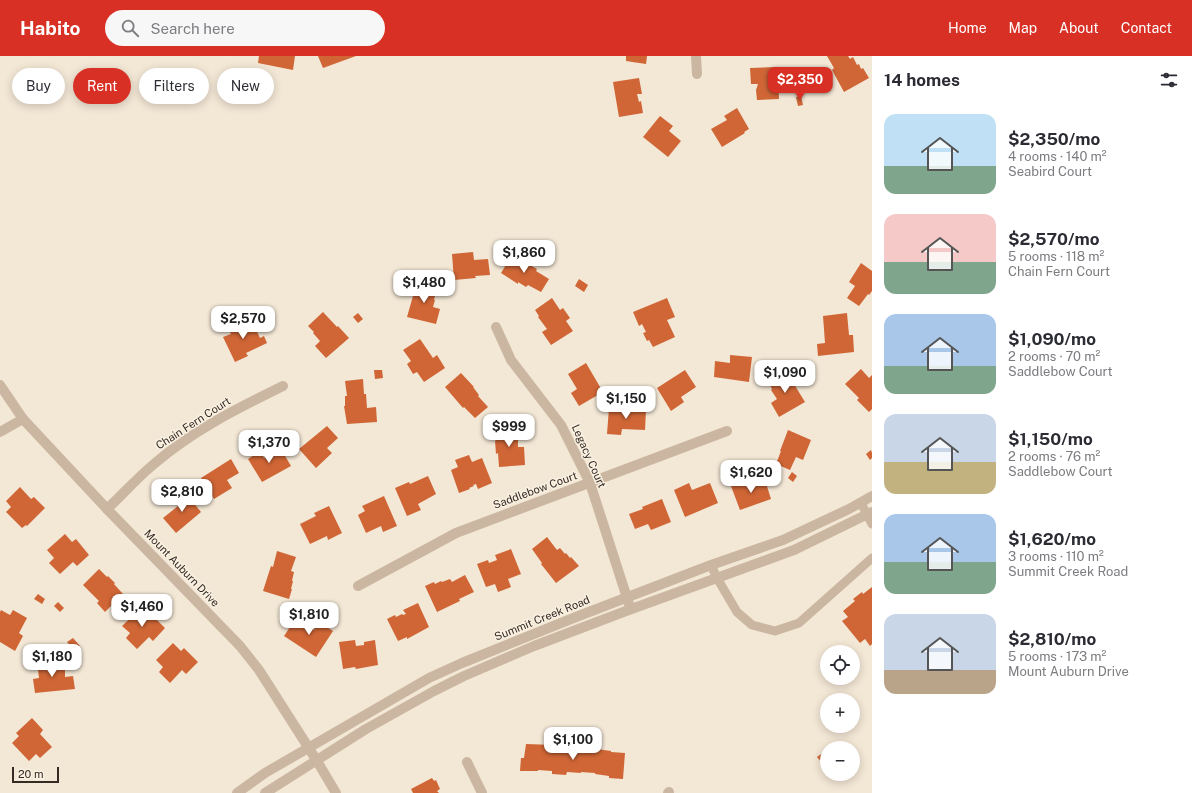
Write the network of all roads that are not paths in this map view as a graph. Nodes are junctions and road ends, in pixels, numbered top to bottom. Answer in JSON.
{"nodes":[{"id":1,"x":696,"y":56,"type":"edge"},
{"id":2,"x":697,"y":74,"type":"dead end"},
{"id":3,"x":496,"y":327,"type":"dead end"},
{"id":4,"x":0,"y":385,"type":"edge"},
{"id":5,"x":283,"y":386,"type":"dead end"},
{"id":6,"x":23,"y":420,"type":"junction"},
{"id":7,"x":727,"y":431,"type":"dead end"},
{"id":8,"x":0,"y":432,"type":"edge"},
{"id":9,"x":590,"y":483,"type":"junction"},
{"id":10,"x":872,"y":496,"type":"edge"},
{"id":11,"x":860,"y":503,"type":"junction"},
{"id":12,"x":108,"y":509,"type":"junction"},
{"id":13,"x":869,"y":513,"type":"edge"},
{"id":14,"x":872,"y":524,"type":"edge"},
{"id":15,"x":872,"y":558,"type":"edge"},
{"id":16,"x":711,"y":565,"type":"junction"},
{"id":17,"x":717,"y":578,"type":"junction"},
{"id":18,"x":358,"y":586,"type":"dead end"},
{"id":19,"x":627,"y":597,"type":"junction"},
{"id":20,"x":631,"y":609,"type":"junction"},
{"id":21,"x":308,"y":748,"type":"junction"},
{"id":22,"x":317,"y":761,"type":"junction"},
{"id":23,"x":466,"y":762,"type":"dead end"},
{"id":24,"x":238,"y":793,"type":"edge"},
{"id":25,"x":265,"y":793,"type":"edge"},
{"id":26,"x":336,"y":793,"type":"edge"},
{"id":27,"x":482,"y":793,"type":"edge"}],
"edges":[{"from":1,"to":2,"type":"street"},
{"from":3,"to":9,"type":"street","name":"Legacy Court"},
{"from":4,"to":6,"type":"street","name":"Mount Auburn Drive"},
{"from":5,"to":12,"type":"street","name":"Chain Fern Court"},
{"from":6,"to":8,"type":"street"},
{"from":6,"to":12,"type":"street","name":"Mount Auburn Drive"},
{"from":7,"to":9,"type":"street","name":"Saddlebow Court"},
{"from":9,"to":18,"type":"street","name":"Saddlebow Court"},
{"from":9,"to":19,"type":"street","name":"Legacy Court"},
{"from":10,"to":11,"type":"street","name":"Summit Creek Road"},
{"from":11,"to":13,"type":"lane"},
{"from":11,"to":16,"type":"street","name":"Summit Creek Road"},
{"from":12,"to":21,"type":"street","name":"Mount Auburn Drive"},
{"from":13,"to":14,"type":"lane"},
{"from":13,"to":17,"type":"street"},
{"from":15,"to":17,"type":"lane"},
{"from":16,"to":17,"type":"lane"},
{"from":16,"to":19,"type":"street","name":"Summit Creek Road"},
{"from":17,"to":20,"type":"street"},
{"from":19,"to":20,"type":"street","name":"Legacy Court"},
{"from":19,"to":21,"type":"street","name":"Summit Creek Road"},
{"from":20,"to":22,"type":"street"},
{"from":21,"to":22,"type":"street","name":"Mount Auburn Drive"},
{"from":21,"to":24,"type":"street","name":"Summit Creek Road"},
{"from":22,"to":25,"type":"street"},
{"from":22,"to":26,"type":"street","name":"Mount Auburn Drive"},
{"from":23,"to":27,"type":"street"}]}
